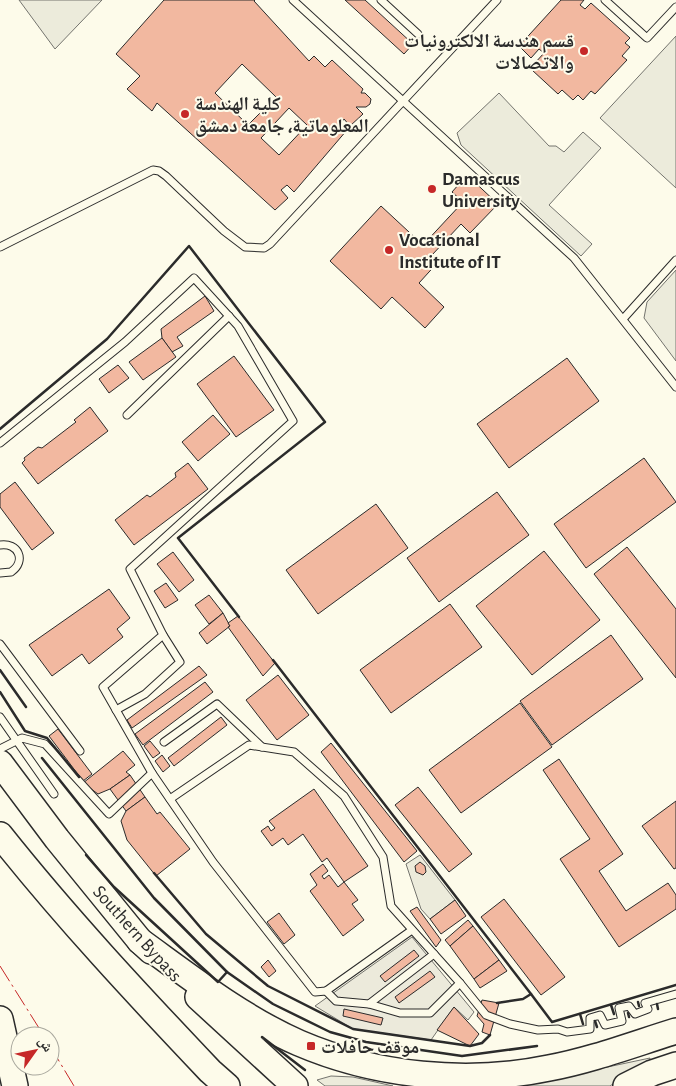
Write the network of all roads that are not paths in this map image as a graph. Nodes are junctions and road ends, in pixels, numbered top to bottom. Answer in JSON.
{"nodes":[{"id":1,"x":293,"y":0,"type":"edge"},
{"id":2,"x":381,"y":0,"type":"edge"},
{"id":3,"x":498,"y":0,"type":"edge"},
{"id":4,"x":606,"y":0,"type":"edge"},
{"id":5,"x":676,"y":7,"type":"edge"},
{"id":6,"x":418,"y":34,"type":"dead end"},
{"id":7,"x":402,"y":101,"type":"junction"},
{"id":8,"x":0,"y":246,"type":"edge"},
{"id":9,"x":676,"y":260,"type":"edge"},
{"id":10,"x":229,"y":316,"type":"junction"},
{"id":11,"x":623,"y":319,"type":"junction"},
{"id":12,"x":676,"y":387,"type":"edge"},
{"id":13,"x":127,"y":415,"type":"dead end"},
{"id":14,"x":0,"y":443,"type":"edge"},
{"id":15,"x":0,"y":545,"type":"edge"},
{"id":16,"x":1,"y":574,"type":"edge"},
{"id":17,"x":163,"y":635,"type":"junction"},
{"id":18,"x":0,"y":644,"type":"edge"},
{"id":19,"x":116,"y":710,"type":"junction"},
{"id":20,"x":0,"y":717,"type":"edge"},
{"id":21,"x":17,"y":740,"type":"junction"},
{"id":22,"x":164,"y":742,"type":"dead end"},
{"id":23,"x":262,"y":748,"type":"junction"},
{"id":24,"x":0,"y":749,"type":"edge"},
{"id":25,"x":80,"y":751,"type":"dead end"},
{"id":26,"x":0,"y":763,"type":"edge"},
{"id":27,"x":152,"y":774,"type":"junction"},
{"id":28,"x":54,"y":794,"type":"dead end"},
{"id":29,"x":170,"y":799,"type":"junction"},
{"id":30,"x":0,"y":835,"type":"edge"},
{"id":31,"x":412,"y":930,"type":"junction"},
{"id":32,"x":140,"y":941,"type":"junction"},
{"id":33,"x":434,"y":954,"type":"junction"},
{"id":34,"x":460,"y":983,"type":"junction"},
{"id":35,"x":326,"y":991,"type":"junction"},
{"id":36,"x":676,"y":994,"type":"edge"},
{"id":37,"x":369,"y":1004,"type":"junction"},
{"id":38,"x":0,"y":1019,"type":"edge"},
{"id":39,"x":676,"y":1031,"type":"edge"},
{"id":40,"x":676,"y":1065,"type":"edge"},
{"id":41,"x":15,"y":1086,"type":"edge"},
{"id":42,"x":227,"y":1086,"type":"edge"},
{"id":43,"x":295,"y":1086,"type":"edge"},
{"id":44,"x":626,"y":1086,"type":"edge"}],
"edges":[{"from":1,"to":7,"type":"lane"},
{"from":2,"to":6,"type":"lane"},
{"from":3,"to":7,"type":"lane"},
{"from":4,"to":5,"type":"lane"},
{"from":7,"to":8,"type":"lane"},
{"from":7,"to":11,"type":"lane"},
{"from":9,"to":11,"type":"lane"},
{"from":10,"to":13,"type":"lane"},
{"from":10,"to":14,"type":"lane"},
{"from":10,"to":17,"type":"lane"},
{"from":11,"to":12,"type":"lane"},
{"from":15,"to":16,"type":"lane"},
{"from":17,"to":19,"type":"lane"},
{"from":17,"to":19,"type":"lane"},
{"from":18,"to":25,"type":"lane"},
{"from":19,"to":27,"type":"lane"},
{"from":20,"to":21,"type":"lane"},
{"from":21,"to":24,"type":"lane"},
{"from":21,"to":27,"type":"lane"},
{"from":21,"to":28,"type":"lane"},
{"from":22,"to":23,"type":"lane"},
{"from":23,"to":29,"type":"lane"},
{"from":23,"to":31,"type":"lane"},
{"from":26,"to":32,"type":"highway","name":"Southern Bypass"},
{"from":27,"to":29,"type":"lane"},
{"from":29,"to":35,"type":"lane"},
{"from":30,"to":42,"type":"highway"},
{"from":31,"to":33,"type":"lane"},
{"from":31,"to":35,"type":"lane"},
{"from":32,"to":39,"type":"highway"},
{"from":32,"to":43,"type":"highway","name":"Southern Bypass"},
{"from":33,"to":34,"type":"lane"},
{"from":33,"to":37,"type":"lane"},
{"from":34,"to":36,"type":"lane"},
{"from":34,"to":37,"type":"lane"},
{"from":35,"to":37,"type":"lane"},
{"from":38,"to":41,"type":"highway"},
{"from":40,"to":44,"type":"highway"}]}
